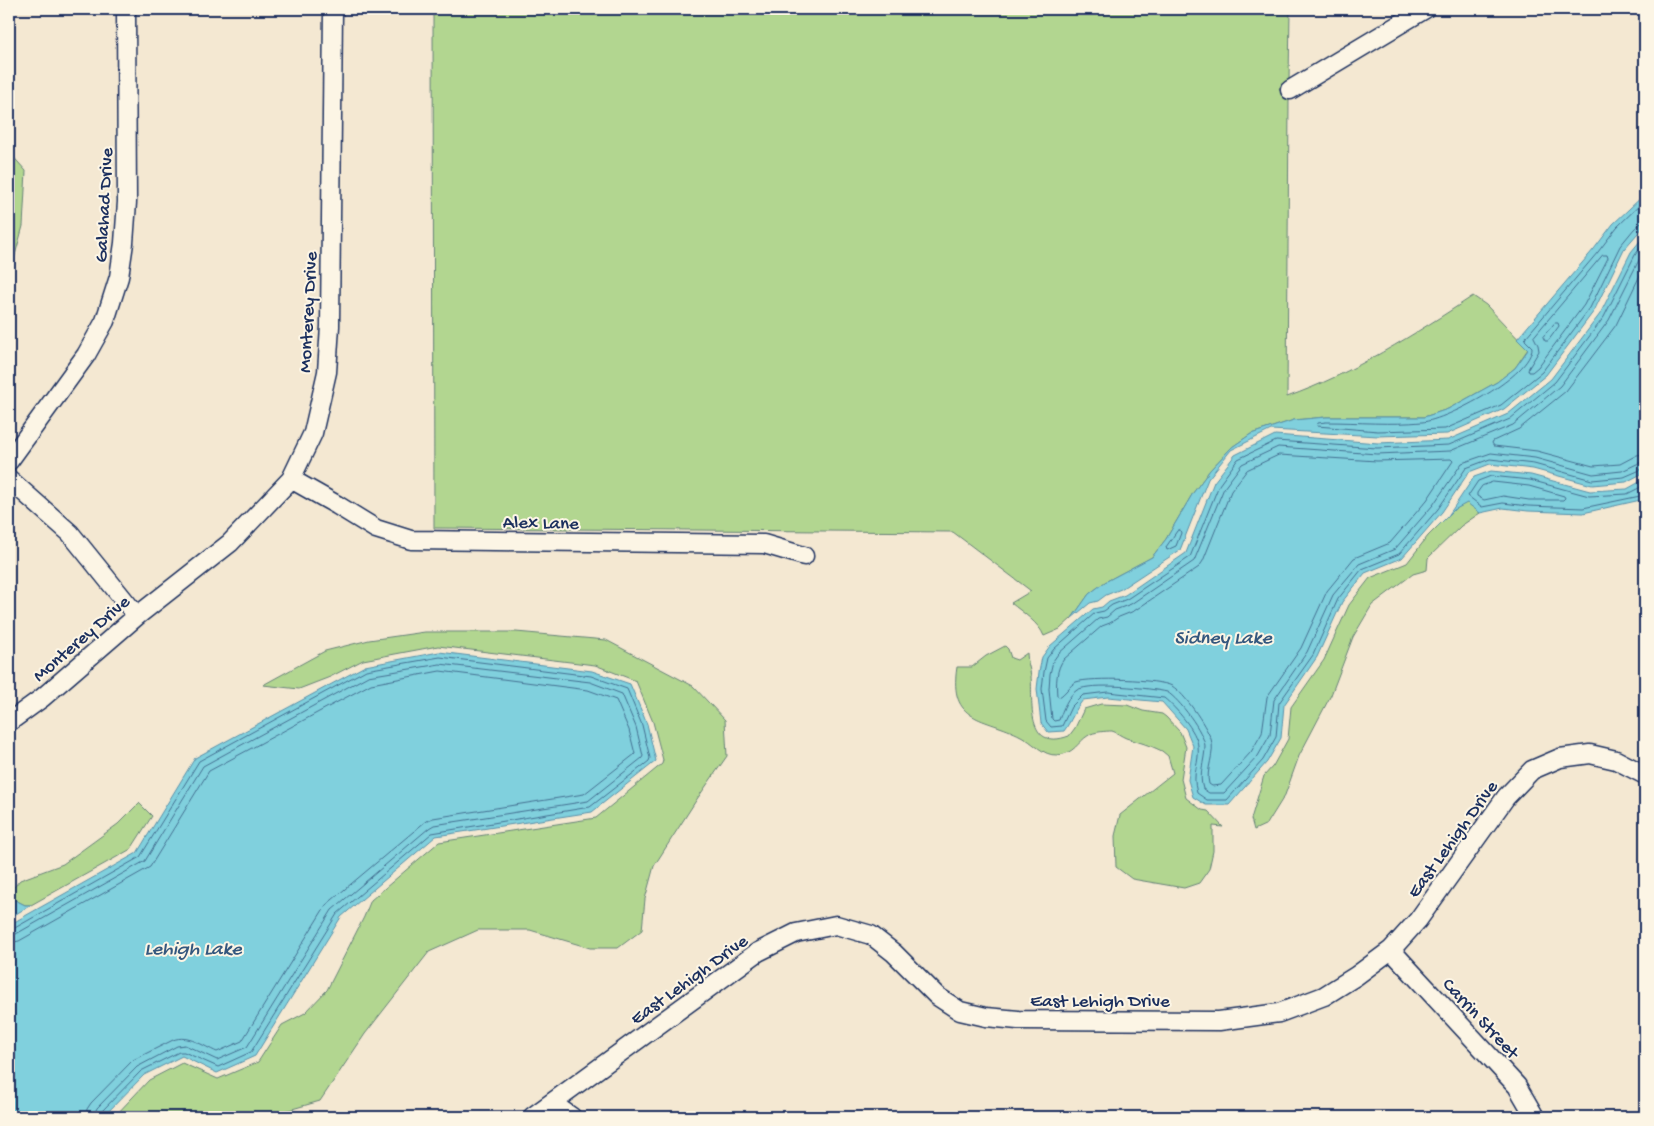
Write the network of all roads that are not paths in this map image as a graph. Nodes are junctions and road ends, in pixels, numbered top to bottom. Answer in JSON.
{"nodes":[{"id":1,"x":126,"y":9,"type":"edge"},
{"id":2,"x":333,"y":9,"type":"edge"},
{"id":3,"x":1425,"y":9,"type":"edge"},
{"id":4,"x":1290,"y":90,"type":"dead end"},
{"id":5,"x":9,"y":461,"type":"edge"},
{"id":6,"x":9,"y":479,"type":"edge"},
{"id":7,"x":291,"y":480,"type":"junction"},
{"id":8,"x":804,"y":556,"type":"dead end"},
{"id":9,"x":137,"y":616,"type":"junction"},
{"id":10,"x":9,"y":722,"type":"edge"},
{"id":11,"x":1645,"y":775,"type":"edge"},
{"id":12,"x":1391,"y":950,"type":"junction"},
{"id":13,"x":552,"y":1102,"type":"junction"},
{"id":14,"x":532,"y":1117,"type":"edge"},
{"id":15,"x":572,"y":1117,"type":"edge"},
{"id":16,"x":1535,"y":1117,"type":"edge"}],
"edges":[{"from":1,"to":5,"type":"street","name":"Galahad Drive"},
{"from":2,"to":7,"type":"street","name":"Monterey Drive"},
{"from":3,"to":4,"type":"street"},
{"from":6,"to":9,"type":"street"},
{"from":7,"to":8,"type":"street","name":"Alex Lane"},
{"from":7,"to":9,"type":"street","name":"Monterey Drive"},
{"from":9,"to":10,"type":"street","name":"Monterey Drive"},
{"from":11,"to":12,"type":"street","name":"East Lehigh Drive"},
{"from":12,"to":13,"type":"street","name":"East Lehigh Drive"},
{"from":12,"to":16,"type":"street","name":"Carrin Street"},
{"from":13,"to":14,"type":"street","name":"East Lehigh Drive"},
{"from":13,"to":15,"type":"street"}]}
